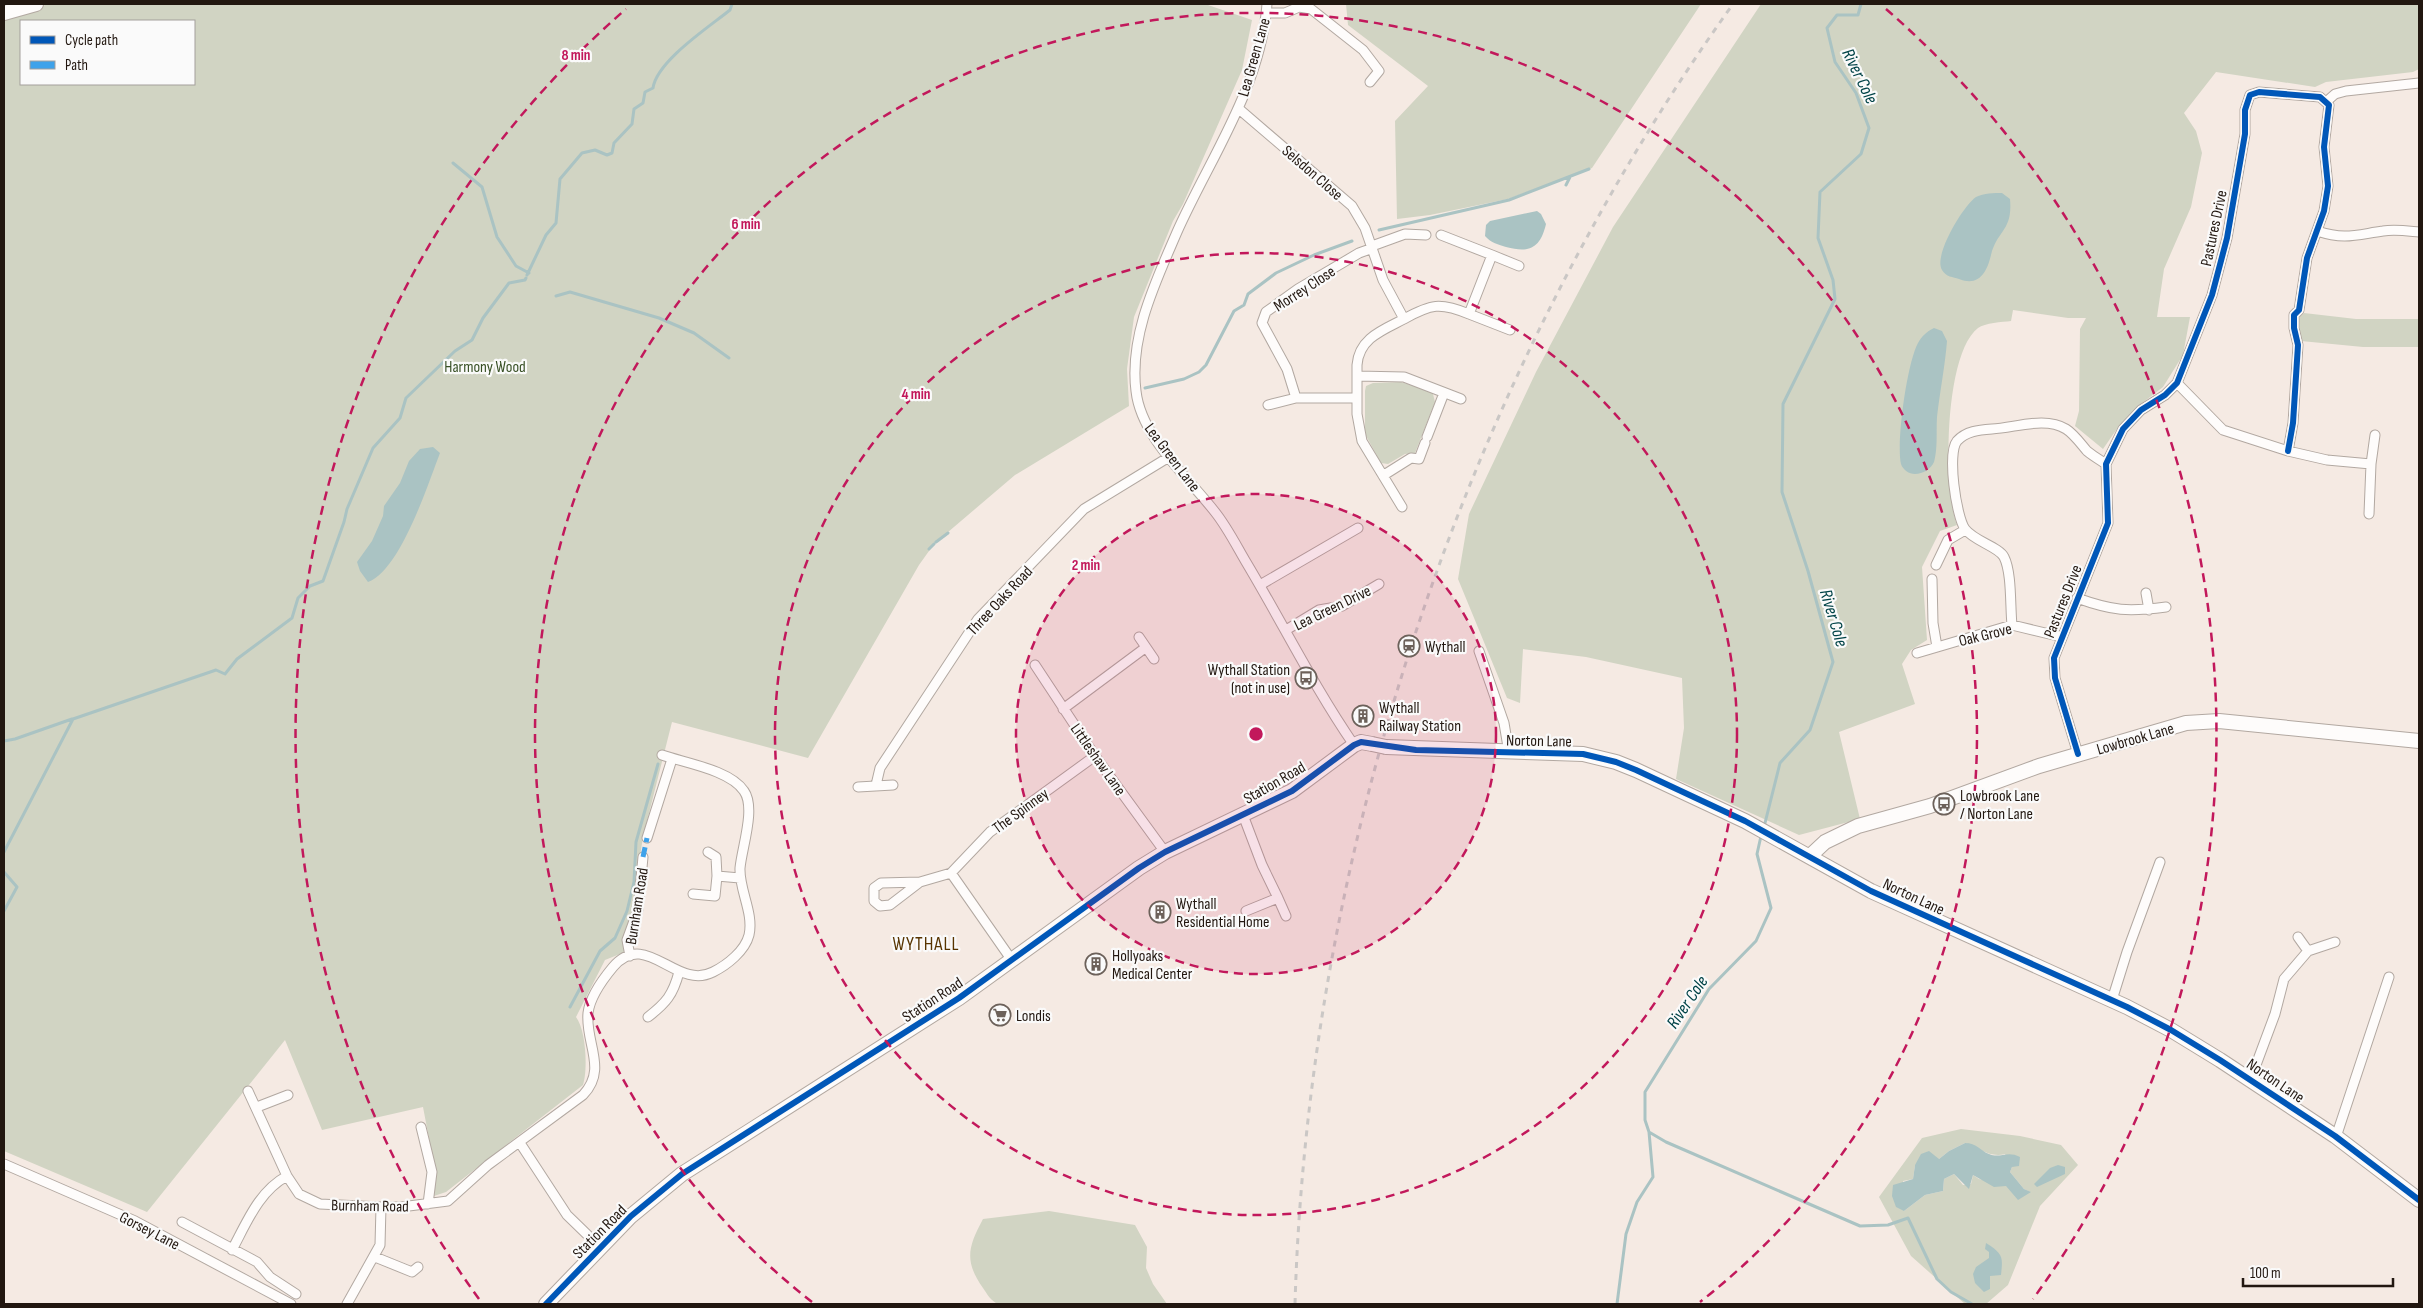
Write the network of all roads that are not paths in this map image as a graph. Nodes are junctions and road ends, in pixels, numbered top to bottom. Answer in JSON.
{"nodes":[{"id":1,"x":36,"y":4,"type":"edge"},
{"id":2,"x":1266,"y":9,"type":"edge"},
{"id":3,"x":4,"y":13,"type":"edge"},
{"id":4,"x":1370,"y":82,"type":"dead end"},
{"id":5,"x":2419,"y":83,"type":"edge"},
{"id":6,"x":2326,"y":102,"type":"junction"},
{"id":7,"x":1239,"y":109,"type":"junction"},
{"id":8,"x":2317,"y":231,"type":"junction"},
{"id":9,"x":2419,"y":232,"type":"edge"},
{"id":10,"x":1426,"y":235,"type":"dead end"},
{"id":11,"x":1440,"y":235,"type":"dead end"},
{"id":12,"x":1373,"y":247,"type":"junction"},
{"id":13,"x":1492,"y":255,"type":"junction"},
{"id":14,"x":1519,"y":266,"type":"dead end"},
{"id":15,"x":1469,"y":314,"type":"junction"},
{"id":16,"x":1404,"y":319,"type":"junction"},
{"id":17,"x":1510,"y":330,"type":"dead end"},
{"id":18,"x":1357,"y":376,"type":"junction"},
{"id":19,"x":2177,"y":383,"type":"junction"},
{"id":20,"x":1444,"y":393,"type":"junction"},
{"id":21,"x":1296,"y":398,"type":"junction"},
{"id":22,"x":1357,"y":398,"type":"junction"},
{"id":23,"x":1461,"y":399,"type":"dead end"},
{"id":24,"x":1268,"y":405,"type":"dead end"},
{"id":25,"x":2375,"y":435,"type":"dead end"},
{"id":26,"x":2288,"y":451,"type":"junction"},
{"id":27,"x":1169,"y":457,"type":"junction"},
{"id":28,"x":2106,"y":464,"type":"junction"},
{"id":29,"x":2371,"y":464,"type":"junction"},
{"id":30,"x":1384,"y":475,"type":"junction"},
{"id":31,"x":1402,"y":507,"type":"dead end"},
{"id":32,"x":2370,"y":514,"type":"dead end"},
{"id":33,"x":1358,"y":528,"type":"dead end"},
{"id":34,"x":1965,"y":530,"type":"junction"},
{"id":35,"x":1936,"y":565,"type":"dead end"},
{"id":36,"x":1932,"y":579,"type":"dead end"},
{"id":37,"x":1378,"y":584,"type":"dead end"},
{"id":38,"x":1260,"y":586,"type":"junction"},
{"id":39,"x":2146,"y":593,"type":"dead end"},
{"id":40,"x":2077,"y":598,"type":"junction"},
{"id":41,"x":2166,"y":607,"type":"dead end"},
{"id":42,"x":2149,"y":610,"type":"junction"},
{"id":43,"x":2012,"y":625,"type":"junction"},
{"id":44,"x":1286,"y":630,"type":"junction"},
{"id":45,"x":1139,"y":637,"type":"dead end"},
{"id":46,"x":2062,"y":637,"type":"junction"},
{"id":47,"x":1938,"y":647,"type":"junction"},
{"id":48,"x":1145,"y":648,"type":"junction"},
{"id":49,"x":1479,"y":651,"type":"dead end"},
{"id":50,"x":1917,"y":653,"type":"dead end"},
{"id":51,"x":1154,"y":659,"type":"dead end"},
{"id":52,"x":1034,"y":665,"type":"dead end"},
{"id":53,"x":1063,"y":709,"type":"junction"},
{"id":54,"x":2419,"y":741,"type":"edge"},
{"id":55,"x":1354,"y":745,"type":"junction"},
{"id":56,"x":1509,"y":753,"type":"junction"},
{"id":57,"x":2078,"y":754,"type":"junction"},
{"id":58,"x":662,"y":755,"type":"dead end"},
{"id":59,"x":1095,"y":756,"type":"junction"},
{"id":60,"x":672,"y":759,"type":"junction"},
{"id":61,"x":876,"y":785,"type":"junction"},
{"id":62,"x":893,"y":785,"type":"dead end"},
{"id":63,"x":858,"y":787,"type":"dead end"},
{"id":64,"x":1243,"y":815,"type":"junction"},
{"id":65,"x":647,"y":838,"type":"dead end"},
{"id":66,"x":708,"y":852,"type":"dead end"},
{"id":67,"x":1165,"y":852,"type":"junction"},
{"id":68,"x":1810,"y":856,"type":"junction"},
{"id":69,"x":643,"y":857,"type":"dead end"},
{"id":70,"x":2160,"y":862,"type":"dead end"},
{"id":71,"x":951,"y":873,"type":"junction"},
{"id":72,"x":717,"y":876,"type":"junction"},
{"id":73,"x":740,"y":878,"type":"junction"},
{"id":74,"x":920,"y":882,"type":"junction"},
{"id":75,"x":693,"y":894,"type":"dead end"},
{"id":76,"x":1278,"y":898,"type":"junction"},
{"id":77,"x":1246,"y":911,"type":"dead end"},
{"id":78,"x":1286,"y":916,"type":"dead end"},
{"id":79,"x":2298,"y":937,"type":"dead end"},
{"id":80,"x":2335,"y":942,"type":"dead end"},
{"id":81,"x":2308,"y":951,"type":"junction"},
{"id":82,"x":630,"y":956,"type":"junction"},
{"id":83,"x":1011,"y":959,"type":"junction"},
{"id":84,"x":679,"y":972,"type":"junction"},
{"id":85,"x":2389,"y":977,"type":"dead end"},
{"id":86,"x":2112,"y":1000,"type":"junction"},
{"id":87,"x":648,"y":1017,"type":"dead end"},
{"id":88,"x":2250,"y":1081,"type":"junction"},
{"id":89,"x":248,"y":1091,"type":"dead end"},
{"id":90,"x":288,"y":1095,"type":"dead end"},
{"id":91,"x":257,"y":1107,"type":"junction"},
{"id":92,"x":421,"y":1127,"type":"dead end"},
{"id":93,"x":2336,"y":1137,"type":"junction"},
{"id":94,"x":520,"y":1143,"type":"junction"},
{"id":95,"x":4,"y":1164,"type":"edge"},
{"id":96,"x":287,"y":1176,"type":"junction"},
{"id":97,"x":2419,"y":1200,"type":"edge"},
{"id":98,"x":428,"y":1204,"type":"junction"},
{"id":99,"x":381,"y":1207,"type":"junction"},
{"id":100,"x":182,"y":1222,"type":"dead end"},
{"id":101,"x":601,"y":1248,"type":"junction"},
{"id":102,"x":232,"y":1250,"type":"junction"},
{"id":103,"x":375,"y":1257,"type":"junction"},
{"id":104,"x":418,"y":1268,"type":"dead end"},
{"id":105,"x":296,"y":1294,"type":"dead end"},
{"id":106,"x":286,"y":1303,"type":"edge"},
{"id":107,"x":347,"y":1304,"type":"edge"},
{"id":108,"x":546,"y":1304,"type":"edge"}],
"edges":[{"from":1,"to":3,"type":"street"},
{"from":2,"to":4,"type":"street"},
{"from":2,"to":7,"type":"street","name":"Lea Green Lane"},
{"from":5,"to":6,"type":"street"},
{"from":6,"to":8,"type":"street"},
{"from":6,"to":19,"type":"street","name":"Pastures Drive"},
{"from":7,"to":12,"type":"street","name":"Selsdon Close"},
{"from":7,"to":27,"type":"street","name":"Lea Green Lane"},
{"from":8,"to":9,"type":"street"},
{"from":8,"to":26,"type":"street"},
{"from":10,"to":12,"type":"street"},
{"from":11,"to":13,"type":"street"},
{"from":12,"to":16,"type":"street","name":"Selsdon Close"},
{"from":12,"to":21,"type":"street","name":"Morrey Close"},
{"from":13,"to":14,"type":"street"},
{"from":13,"to":15,"type":"street"},
{"from":15,"to":16,"type":"street"},
{"from":15,"to":17,"type":"street"},
{"from":16,"to":18,"type":"street"},
{"from":18,"to":20,"type":"street"},
{"from":18,"to":22,"type":"street"},
{"from":19,"to":26,"type":"street"},
{"from":19,"to":28,"type":"street","name":"Pastures Drive"},
{"from":20,"to":23,"type":"street"},
{"from":20,"to":30,"type":"street"},
{"from":21,"to":22,"type":"street"},
{"from":21,"to":24,"type":"street"},
{"from":22,"to":30,"type":"street"},
{"from":25,"to":29,"type":"street"},
{"from":26,"to":29,"type":"street"},
{"from":27,"to":38,"type":"street","name":"Lea Green Lane"},
{"from":27,"to":61,"type":"street","name":"Three Oaks Road"},
{"from":28,"to":34,"type":"street"},
{"from":28,"to":40,"type":"street","name":"Pastures Drive"},
{"from":29,"to":32,"type":"street"},
{"from":30,"to":31,"type":"street"},
{"from":33,"to":38,"type":"street"},
{"from":34,"to":35,"type":"street"},
{"from":34,"to":43,"type":"street"},
{"from":36,"to":47,"type":"street","name":"Oak Grove"},
{"from":37,"to":44,"type":"street","name":"Lea Green Drive"},
{"from":38,"to":44,"type":"street","name":"Lea Green Lane"},
{"from":39,"to":42,"type":"street"},
{"from":40,"to":42,"type":"street"},
{"from":40,"to":46,"type":"street","name":"Pastures Drive"},
{"from":41,"to":42,"type":"street"},
{"from":43,"to":46,"type":"street","name":"Oak Grove"},
{"from":43,"to":47,"type":"street","name":"Oak Grove"},
{"from":44,"to":55,"type":"street","name":"Lea Green Lane"},
{"from":45,"to":48,"type":"street"},
{"from":46,"to":57,"type":"street","name":"Pastures Drive"},
{"from":47,"to":50,"type":"street","name":"Oak Grove"},
{"from":48,"to":51,"type":"street"},
{"from":48,"to":53,"type":"street"},
{"from":49,"to":56,"type":"street"},
{"from":52,"to":53,"type":"street","name":"Littleshaw Lane"},
{"from":53,"to":59,"type":"street","name":"Littleshaw Lane"},
{"from":54,"to":57,"type":"street","name":"Lowbrook Lane"},
{"from":55,"to":56,"type":"street","name":"Norton Lane"},
{"from":55,"to":64,"type":"street","name":"Station Road"},
{"from":56,"to":68,"type":"street","name":"Norton Lane"},
{"from":57,"to":68,"type":"street","name":"Lowbrook Lane"},
{"from":58,"to":60,"type":"street","name":"Burnham Road"},
{"from":59,"to":67,"type":"street","name":"Littleshaw Lane"},
{"from":59,"to":71,"type":"street","name":"The Spinney"},
{"from":60,"to":65,"type":"street"},
{"from":60,"to":73,"type":"street","name":"Burnham Road"},
{"from":61,"to":62,"type":"street"},
{"from":61,"to":63,"type":"street"},
{"from":64,"to":67,"type":"street","name":"Station Road"},
{"from":64,"to":76,"type":"street"},
{"from":66,"to":72,"type":"street"},
{"from":67,"to":83,"type":"street","name":"Station Road"},
{"from":68,"to":86,"type":"street","name":"Norton Lane"},
{"from":69,"to":82,"type":"street","name":"Burnham Road"},
{"from":70,"to":86,"type":"street"},
{"from":71,"to":74,"type":"street"},
{"from":71,"to":83,"type":"street"},
{"from":72,"to":73,"type":"street"},
{"from":72,"to":75,"type":"street"},
{"from":73,"to":84,"type":"street","name":"Burnham Road"},
{"from":74,"to":74,"type":"street"},
{"from":76,"to":77,"type":"street"},
{"from":76,"to":78,"type":"street"},
{"from":79,"to":81,"type":"street"},
{"from":80,"to":81,"type":"street"},
{"from":81,"to":88,"type":"street"},
{"from":82,"to":84,"type":"street","name":"Burnham Road"},
{"from":82,"to":94,"type":"street","name":"Burnham Road"},
{"from":83,"to":101,"type":"street","name":"Station Road"},
{"from":84,"to":87,"type":"street"},
{"from":85,"to":93,"type":"street"},
{"from":86,"to":88,"type":"street","name":"Norton Lane"},
{"from":88,"to":93,"type":"street","name":"Norton Lane"},
{"from":89,"to":91,"type":"street","name":"Burnham Road"},
{"from":90,"to":91,"type":"street"},
{"from":91,"to":96,"type":"street","name":"Burnham Road"},
{"from":92,"to":98,"type":"street"},
{"from":93,"to":97,"type":"street","name":"Norton Lane"},
{"from":94,"to":98,"type":"street","name":"Burnham Road"},
{"from":94,"to":101,"type":"street"},
{"from":95,"to":106,"type":"street","name":"Gorsey Lane"},
{"from":96,"to":99,"type":"street","name":"Burnham Road"},
{"from":96,"to":102,"type":"street"},
{"from":98,"to":99,"type":"street","name":"Burnham Road"},
{"from":99,"to":103,"type":"street"},
{"from":100,"to":102,"type":"street"},
{"from":101,"to":108,"type":"street","name":"Station Road"},
{"from":102,"to":105,"type":"street"},
{"from":103,"to":104,"type":"street"},
{"from":103,"to":107,"type":"street"}]}
